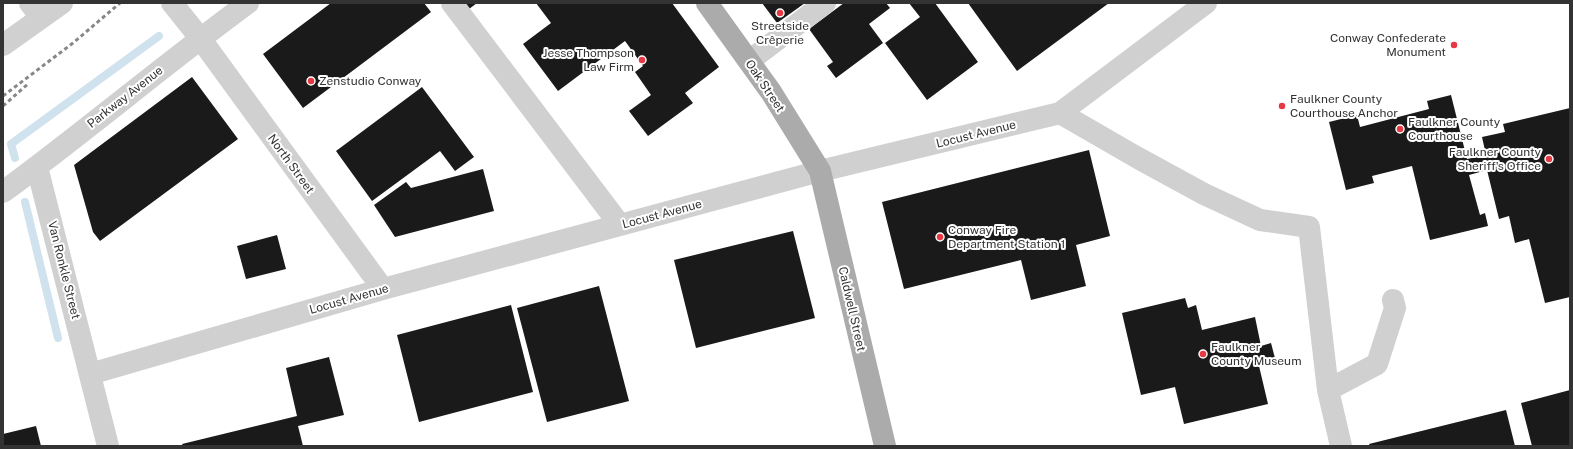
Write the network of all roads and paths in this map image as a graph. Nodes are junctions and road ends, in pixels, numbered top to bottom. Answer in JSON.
{"nodes":[{"id":1,"x":62,"y":3,"type":"edge"},
{"id":2,"x":172,"y":3,"type":"edge"},
{"id":3,"x":248,"y":3,"type":"edge"},
{"id":4,"x":452,"y":3,"type":"edge"},
{"id":5,"x":707,"y":3,"type":"edge"},
{"id":6,"x":825,"y":3,"type":"edge"},
{"id":7,"x":1206,"y":3,"type":"edge"},
{"id":8,"x":36,"y":11,"type":"edge"},
{"id":9,"x":200,"y":38,"type":"junction"},
{"id":10,"x":3,"y":45,"type":"edge"},
{"id":11,"x":749,"y":61,"type":"junction"},
{"id":12,"x":1060,"y":113,"type":"junction"},
{"id":13,"x":37,"y":167,"type":"junction"},
{"id":14,"x":820,"y":171,"type":"junction"},
{"id":15,"x":3,"y":192,"type":"edge"},
{"id":16,"x":620,"y":225,"type":"junction"},
{"id":17,"x":383,"y":289,"type":"junction"},
{"id":18,"x":1394,"y":300,"type":"dead end"},
{"id":19,"x":90,"y":374,"type":"junction"},
{"id":20,"x":1328,"y":390,"type":"junction"},
{"id":21,"x":108,"y":446,"type":"edge"},
{"id":22,"x":885,"y":446,"type":"edge"},
{"id":23,"x":1341,"y":446,"type":"edge"}],
"edges":[{"from":1,"to":8,"type":"street"},
{"from":2,"to":9,"type":"street"},
{"from":3,"to":9,"type":"street","name":"Parkway Avenue"},
{"from":4,"to":16,"type":"street"},
{"from":5,"to":11,"type":"main road","name":"Oak Street"},
{"from":6,"to":11,"type":"street"},
{"from":7,"to":12,"type":"street","name":"Locust Avenue"},
{"from":8,"to":10,"type":"street"},
{"from":9,"to":13,"type":"street","name":"Parkway Avenue"},
{"from":9,"to":17,"type":"street","name":"North Street"},
{"from":11,"to":14,"type":"main road","name":"Oak Street"},
{"from":12,"to":14,"type":"street","name":"Locust Avenue"},
{"from":12,"to":20,"type":"street"},
{"from":13,"to":15,"type":"street","name":"Parkway Avenue"},
{"from":13,"to":19,"type":"street","name":"Van Ronkle Street"},
{"from":14,"to":16,"type":"street","name":"Locust Avenue"},
{"from":14,"to":22,"type":"main road","name":"Caldwell Street"},
{"from":16,"to":17,"type":"street","name":"Locust Avenue"},
{"from":17,"to":19,"type":"street","name":"Locust Avenue"},
{"from":18,"to":20,"type":"street"},
{"from":19,"to":21,"type":"street","name":"Van Ronkle Street"},
{"from":20,"to":23,"type":"street"}]}
